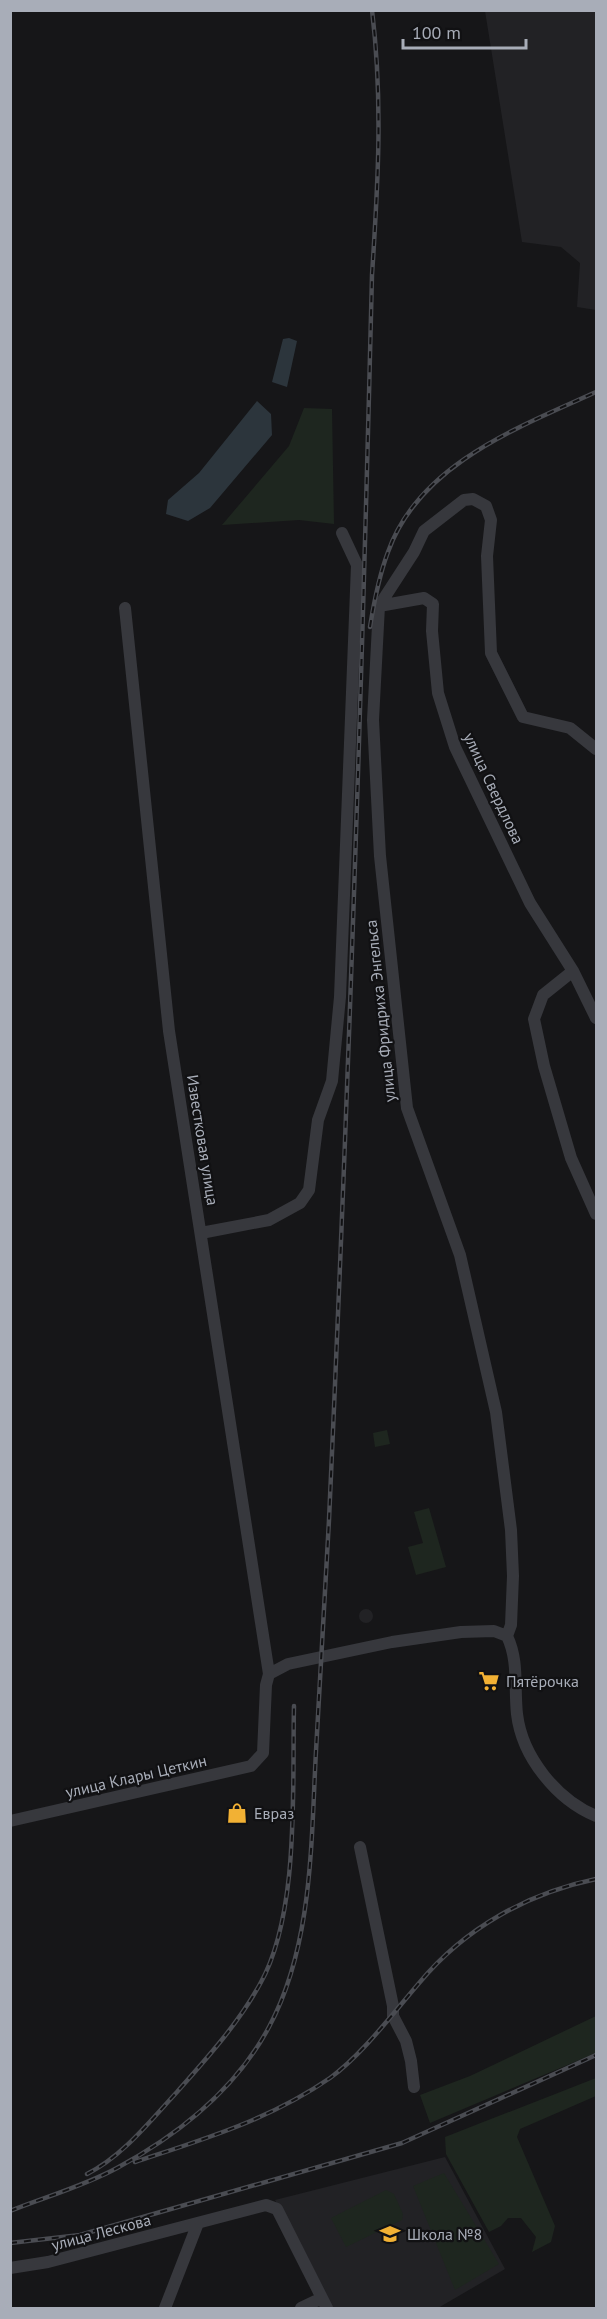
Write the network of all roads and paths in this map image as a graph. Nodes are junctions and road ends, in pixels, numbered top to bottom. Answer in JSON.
{"nodes":[{"id":1,"x":342,"y":533,"type":"dead end"},
{"id":2,"x":379,"y":606,"type":"junction"},
{"id":3,"x":124,"y":608,"type":"dead end"},
{"id":4,"x":597,"y":749,"type":"edge"},
{"id":5,"x":573,"y":971,"type":"junction"},
{"id":6,"x":597,"y":1018,"type":"edge"},
{"id":7,"x":597,"y":1214,"type":"edge"},
{"id":8,"x":201,"y":1233,"type":"junction"},
{"id":9,"x":507,"y":1636,"type":"junction"},
{"id":10,"x":269,"y":1674,"type":"junction"},
{"id":11,"x":597,"y":1816,"type":"edge"},
{"id":12,"x":10,"y":1821,"type":"edge"},
{"id":13,"x":360,"y":1847,"type":"dead end"},
{"id":14,"x":414,"y":2087,"type":"dead end"},
{"id":15,"x":198,"y":2223,"type":"junction"},
{"id":16,"x":10,"y":2268,"type":"edge"},
{"id":17,"x":325,"y":2303,"type":"edge"},
{"id":18,"x":165,"y":2308,"type":"edge"},
{"id":19,"x":301,"y":2308,"type":"edge"}],
"edges":[{"from":1,"to":8,"type":"street"},
{"from":2,"to":4,"type":"street"},
{"from":2,"to":5,"type":"street","name":"улица Свердлова"},
{"from":2,"to":9,"type":"street","name":"улица Фридриха Энгельса"},
{"from":3,"to":8,"type":"street","name":"Известковая улица"},
{"from":5,"to":6,"type":"street","name":"улица Свердлова"},
{"from":5,"to":7,"type":"street"},
{"from":8,"to":10,"type":"street","name":"Известковая улица"},
{"from":9,"to":10,"type":"street"},
{"from":9,"to":11,"type":"street","name":"улица Фридриха Энгельса"},
{"from":10,"to":12,"type":"street","name":"улица Клары Цеткин"},
{"from":13,"to":14,"type":"street"},
{"from":15,"to":16,"type":"street","name":"улица Лескова"},
{"from":15,"to":17,"type":"street","name":"улица Лескова"},
{"from":15,"to":18,"type":"street"},
{"from":17,"to":19,"type":"street"}]}
